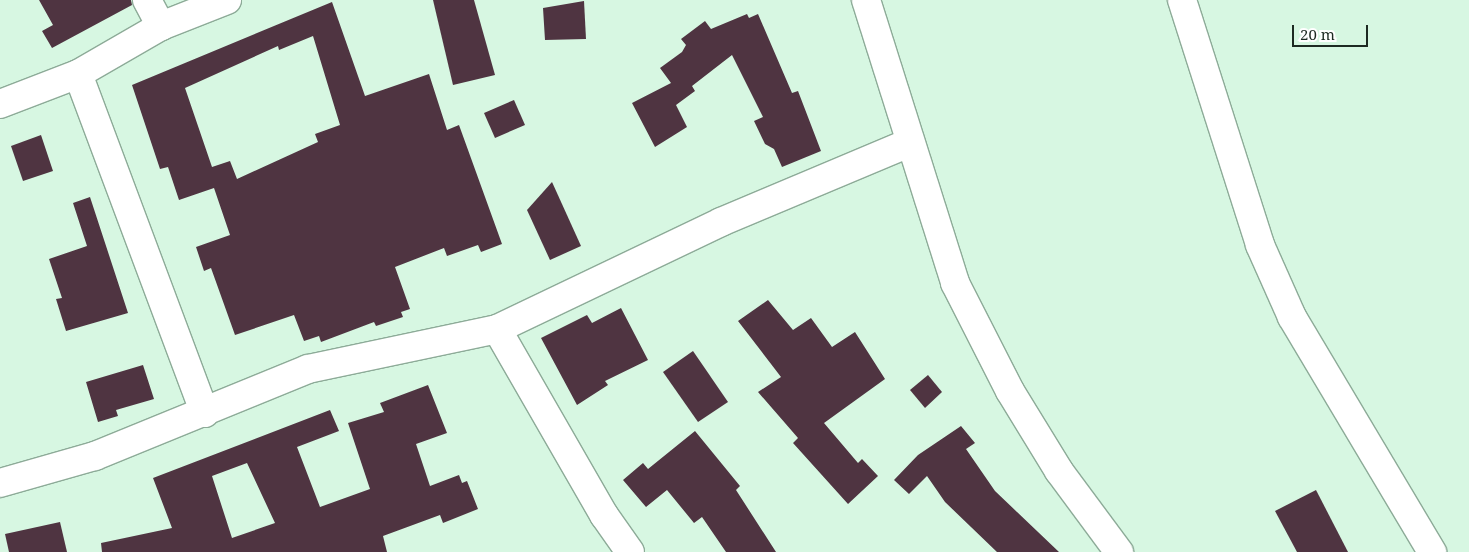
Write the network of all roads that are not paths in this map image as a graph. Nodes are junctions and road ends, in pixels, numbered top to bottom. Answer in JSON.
{"nodes":[{"id":1,"x":148,"y":0,"type":"edge"},
{"id":2,"x":227,"y":0,"type":"edge"},
{"id":3,"x":866,"y":0,"type":"edge"},
{"id":4,"x":1182,"y":0,"type":"edge"},
{"id":5,"x":162,"y":26,"type":"junction"},
{"id":6,"x":78,"y":74,"type":"junction"},
{"id":7,"x":0,"y":104,"type":"edge"},
{"id":8,"x":909,"y":143,"type":"junction"},
{"id":9,"x":497,"y":329,"type":"junction"},
{"id":10,"x":205,"y":414,"type":"junction"},
{"id":11,"x":0,"y":483,"type":"edge"},
{"id":12,"x":630,"y":552,"type":"edge"},
{"id":13,"x":1119,"y":552,"type":"edge"},
{"id":14,"x":1432,"y":552,"type":"edge"}],
"edges":[{"from":1,"to":5,"type":"street"},
{"from":2,"to":5,"type":"street"},
{"from":3,"to":8,"type":"street"},
{"from":4,"to":14,"type":"street"},
{"from":5,"to":6,"type":"street"},
{"from":6,"to":7,"type":"street"},
{"from":6,"to":10,"type":"street"},
{"from":8,"to":9,"type":"street"},
{"from":8,"to":13,"type":"street"},
{"from":9,"to":10,"type":"street"},
{"from":9,"to":12,"type":"street"},
{"from":10,"to":11,"type":"street"}]}
